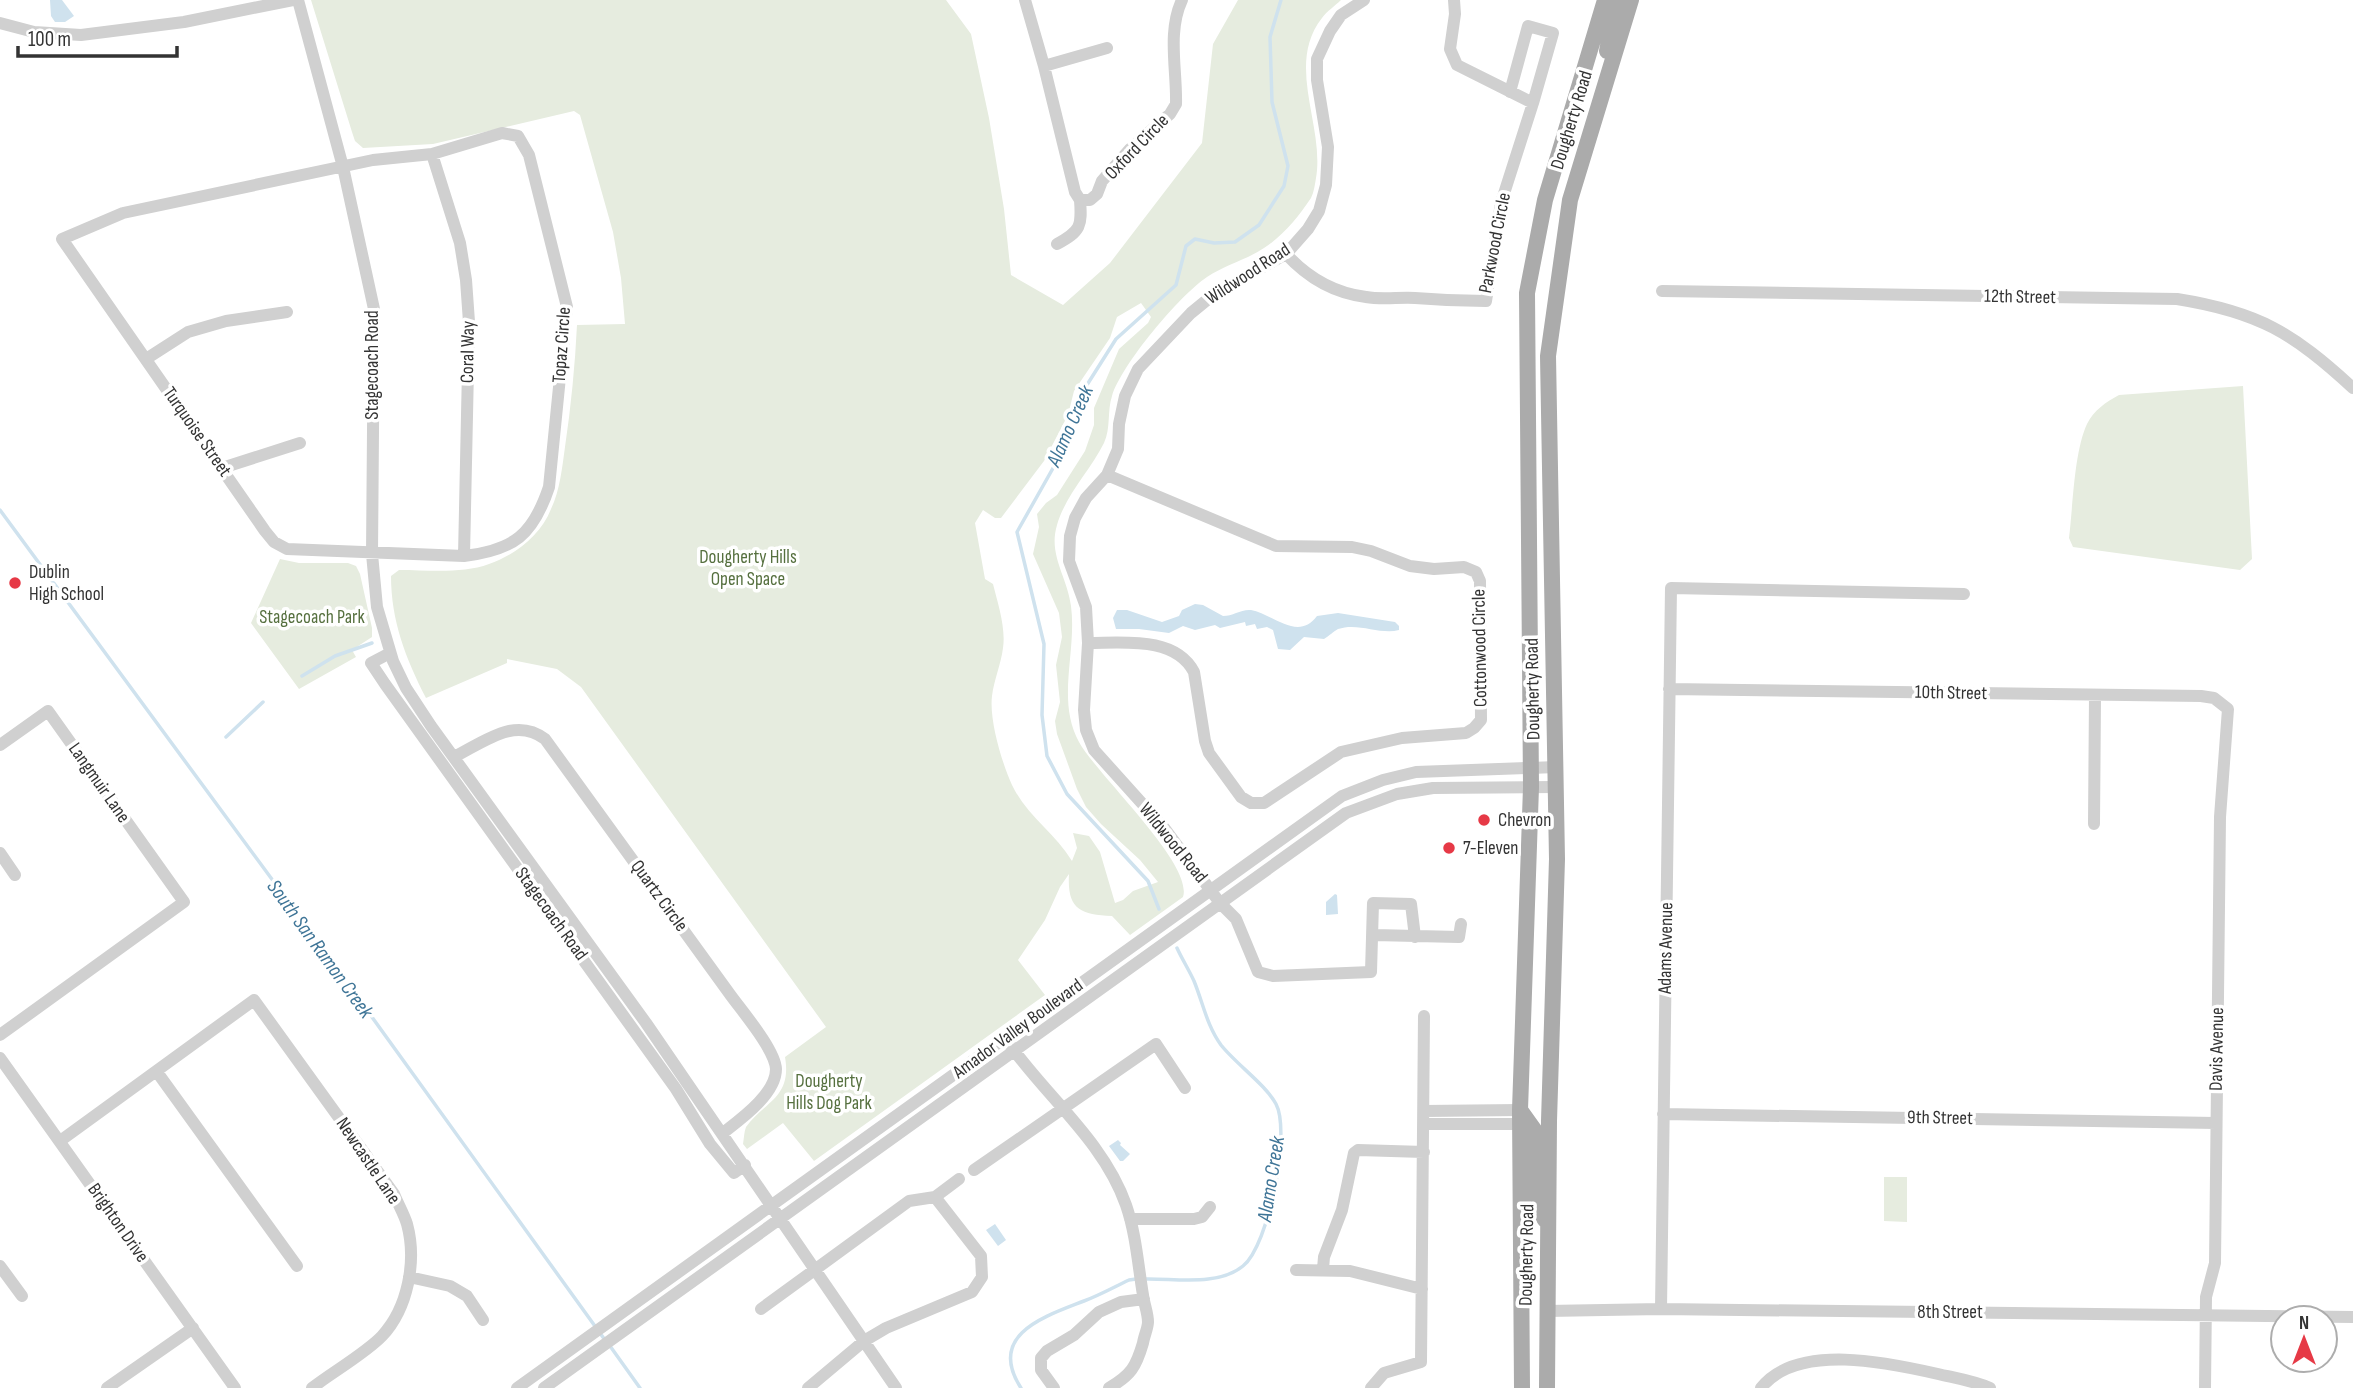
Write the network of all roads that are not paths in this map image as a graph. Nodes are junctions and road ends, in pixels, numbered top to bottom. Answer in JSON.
{"nodes":[{"id":1,"x":296,"y":0,"type":"edge"},
{"id":2,"x":1025,"y":0,"type":"edge"},
{"id":3,"x":1182,"y":0,"type":"edge"},
{"id":4,"x":1364,"y":0,"type":"edge"},
{"id":5,"x":1454,"y":0,"type":"edge"},
{"id":6,"x":1605,"y":0,"type":"edge"},
{"id":7,"x":1617,"y":0,"type":"edge"},
{"id":8,"x":1631,"y":0,"type":"edge"},
{"id":9,"x":0,"y":23,"type":"edge"},
{"id":10,"x":1107,"y":48,"type":"dead end"},
{"id":11,"x":1044,"y":66,"type":"junction"},
{"id":12,"x":1607,"y":75,"type":"junction"},
{"id":13,"x":1510,"y":92,"type":"junction"},
{"id":14,"x":1533,"y":103,"type":"junction"},
{"id":15,"x":432,"y":153,"type":"junction"},
{"id":16,"x":343,"y":167,"type":"junction"},
{"id":17,"x":1080,"y":200,"type":"junction"},
{"id":18,"x":62,"y":239,"type":"joint"},
{"id":19,"x":1058,"y":244,"type":"dead end"},
{"id":20,"x":1286,"y":254,"type":"junction"},
{"id":21,"x":1662,"y":291,"type":"dead end"},
{"id":22,"x":287,"y":312,"type":"dead end"},
{"id":23,"x":146,"y":359,"type":"junction"},
{"id":24,"x":2353,"y":388,"type":"edge"},
{"id":25,"x":300,"y":443,"type":"dead end"},
{"id":26,"x":222,"y":468,"type":"junction"},
{"id":27,"x":1107,"y":475,"type":"junction"},
{"id":28,"x":372,"y":554,"type":"junction"},
{"id":29,"x":464,"y":556,"type":"junction"},
{"id":30,"x":1964,"y":594,"type":"dead end"},
{"id":31,"x":1088,"y":643,"type":"junction"},
{"id":32,"x":390,"y":653,"type":"junction"},
{"id":33,"x":1670,"y":689,"type":"junction"},
{"id":34,"x":2095,"y":696,"type":"junction"},
{"id":35,"x":2228,"y":709,"type":"joint"},
{"id":36,"x":0,"y":745,"type":"edge"},
{"id":37,"x":454,"y":757,"type":"junction"},
{"id":38,"x":1531,"y":767,"type":"junction"},
{"id":39,"x":1556,"y":767,"type":"junction"},
{"id":40,"x":1531,"y":787,"type":"junction"},
{"id":41,"x":1556,"y":787,"type":"junction"},
{"id":42,"x":471,"y":790,"type":"junction"},
{"id":43,"x":2094,"y":824,"type":"dead end"},
{"id":44,"x":0,"y":853,"type":"edge"},
{"id":45,"x":15,"y":875,"type":"dead end"},
{"id":46,"x":545,"y":882,"type":"junction"},
{"id":47,"x":1210,"y":890,"type":"junction"},
{"id":48,"x":533,"y":891,"type":"junction"},
{"id":49,"x":1220,"y":903,"type":"junction"},
{"id":50,"x":1461,"y":924,"type":"dead end"},
{"id":51,"x":1374,"y":935,"type":"junction"},
{"id":52,"x":1415,"y":937,"type":"junction"},
{"id":53,"x":633,"y":1016,"type":"junction"},
{"id":54,"x":1424,"y":1016,"type":"dead end"},
{"id":55,"x":0,"y":1035,"type":"edge"},
{"id":56,"x":1005,"y":1039,"type":"junction"},
{"id":57,"x":1014,"y":1051,"type":"junction"},
{"id":58,"x":0,"y":1058,"type":"edge"},
{"id":59,"x":157,"y":1072,"type":"junction"},
{"id":60,"x":1185,"y":1088,"type":"dead end"},
{"id":61,"x":1064,"y":1109,"type":"junction"},
{"id":62,"x":1663,"y":1114,"type":"junction"},
{"id":63,"x":1520,"y":1117,"type":"junction"},
{"id":64,"x":1424,"y":1118,"type":"junction"},
{"id":65,"x":2216,"y":1123,"type":"junction"},
{"id":66,"x":723,"y":1133,"type":"junction"},
{"id":67,"x":60,"y":1141,"type":"junction"},
{"id":68,"x":1424,"y":1152,"type":"junction"},
{"id":69,"x":745,"y":1165,"type":"junction"},
{"id":70,"x":974,"y":1170,"type":"dead end"},
{"id":71,"x":959,"y":1179,"type":"dead end"},
{"id":72,"x":935,"y":1197,"type":"junction"},
{"id":73,"x":771,"y":1206,"type":"junction"},
{"id":74,"x":1210,"y":1207,"type":"dead end"},
{"id":75,"x":780,"y":1218,"type":"junction"},
{"id":76,"x":1130,"y":1219,"type":"junction"},
{"id":77,"x":1548,"y":1226,"type":"junction"},
{"id":78,"x":0,"y":1266,"type":"edge"},
{"id":79,"x":297,"y":1266,"type":"dead end"},
{"id":80,"x":815,"y":1268,"type":"junction"},
{"id":81,"x":1323,"y":1269,"type":"junction"},
{"id":82,"x":1296,"y":1270,"type":"dead end"},
{"id":83,"x":409,"y":1277,"type":"junction"},
{"id":84,"x":1422,"y":1289,"type":"junction"},
{"id":85,"x":22,"y":1296,"type":"dead end"},
{"id":86,"x":1143,"y":1297,"type":"junction"},
{"id":87,"x":1661,"y":1308,"type":"junction"},
{"id":88,"x":761,"y":1309,"type":"dead end"},
{"id":89,"x":1547,"y":1311,"type":"junction"},
{"id":90,"x":2206,"y":1315,"type":"junction"},
{"id":91,"x":2353,"y":1317,"type":"edge"},
{"id":92,"x":483,"y":1320,"type":"dead end"},
{"id":93,"x":192,"y":1328,"type":"junction"},
{"id":94,"x":864,"y":1341,"type":"junction"},
{"id":95,"x":576,"y":1346,"type":"junction"},
{"id":96,"x":586,"y":1359,"type":"junction"},
{"id":97,"x":107,"y":1388,"type":"edge"},
{"id":98,"x":236,"y":1388,"type":"edge"},
{"id":99,"x":312,"y":1388,"type":"edge"},
{"id":100,"x":517,"y":1388,"type":"edge"},
{"id":101,"x":544,"y":1388,"type":"edge"},
{"id":102,"x":808,"y":1388,"type":"edge"},
{"id":103,"x":896,"y":1388,"type":"edge"},
{"id":104,"x":1054,"y":1388,"type":"edge"},
{"id":105,"x":1109,"y":1388,"type":"edge"},
{"id":106,"x":1371,"y":1388,"type":"edge"},
{"id":107,"x":1522,"y":1388,"type":"edge"},
{"id":108,"x":1547,"y":1388,"type":"edge"},
{"id":109,"x":1761,"y":1388,"type":"edge"},
{"id":110,"x":1990,"y":1388,"type":"edge"},
{"id":111,"x":2205,"y":1388,"type":"edge"}],
"edges":[{"from":1,"to":9,"type":"street"},
{"from":1,"to":16,"type":"street","name":"Stagecoach Road"},
{"from":2,"to":11,"type":"street","name":"Oxford Circle"},
{"from":3,"to":17,"type":"street","name":"Oxford Circle"},
{"from":4,"to":20,"type":"street","name":"Wildwood Road"},
{"from":5,"to":13,"type":"street"},
{"from":6,"to":38,"type":"main road","name":"Dougherty Road"},
{"from":7,"to":12,"type":"main road"},
{"from":8,"to":12,"type":"main road","name":"Dougherty Road"},
{"from":10,"to":11,"type":"street"},
{"from":11,"to":17,"type":"street","name":"Oxford Circle"},
{"from":12,"to":39,"type":"main road","name":"Dougherty Road"},
{"from":13,"to":14,"type":"street"},
{"from":13,"to":14,"type":"street","name":"Parkwood Circle"},
{"from":14,"to":20,"type":"street","name":"Parkwood Circle"},
{"from":15,"to":16,"type":"street","name":"Topaz Circle"},
{"from":15,"to":29,"type":"street","name":"Coral Way"},
{"from":15,"to":29,"type":"street","name":"Topaz Circle"},
{"from":16,"to":18,"type":"street","name":"Topaz Circle"},
{"from":16,"to":28,"type":"street","name":"Stagecoach Road"},
{"from":17,"to":19,"type":"street"},
{"from":18,"to":23,"type":"street","name":"Turquoise Street"},
{"from":20,"to":27,"type":"street","name":"Wildwood Road"},
{"from":21,"to":24,"type":"street","name":"12th Street"},
{"from":22,"to":23,"type":"street"},
{"from":23,"to":26,"type":"street","name":"Turquoise Street"},
{"from":25,"to":26,"type":"street"},
{"from":26,"to":28,"type":"street","name":"Turquoise Street"},
{"from":27,"to":31,"type":"street","name":"Wildwood Road"},
{"from":27,"to":31,"type":"street","name":"Cottonwood Circle"},
{"from":28,"to":29,"type":"street","name":"Topaz Circle"},
{"from":28,"to":32,"type":"street","name":"Stagecoach Road"},
{"from":30,"to":33,"type":"street","name":"Adams Avenue"},
{"from":31,"to":47,"type":"street","name":"Wildwood Road"},
{"from":32,"to":37,"type":"street","name":"Stagecoach Road"},
{"from":32,"to":42,"type":"street","name":"Stagecoach Road"},
{"from":33,"to":34,"type":"street","name":"10th Street"},
{"from":33,"to":62,"type":"street","name":"Adams Avenue"},
{"from":34,"to":35,"type":"street","name":"10th Street"},
{"from":34,"to":43,"type":"street"},
{"from":35,"to":65,"type":"street","name":"Davis Avenue"},
{"from":36,"to":55,"type":"street","name":"Langmuir Lane"},
{"from":37,"to":42,"type":"street","name":"Stagecoach Road"},
{"from":37,"to":66,"type":"street","name":"Quartz Circle"},
{"from":38,"to":39,"type":"street","name":"Amador Valley Boulevard"},
{"from":38,"to":40,"type":"main road","name":"Dougherty Road"},
{"from":38,"to":47,"type":"street","name":"Amador Valley Boulevard"},
{"from":39,"to":41,"type":"main road","name":"Dougherty Road"},
{"from":40,"to":41,"type":"street","name":"Amador Valley Boulevard"},
{"from":40,"to":49,"type":"street","name":"Amador Valley Boulevard"},
{"from":40,"to":63,"type":"main road","name":"Dougherty Road"},
{"from":41,"to":77,"type":"main road","name":"Dougherty Road"},
{"from":42,"to":46,"type":"street","name":"Stagecoach Road"},
{"from":42,"to":48,"type":"street","name":"Stagecoach Road"},
{"from":44,"to":45,"type":"street"},
{"from":46,"to":48,"type":"street"},
{"from":46,"to":53,"type":"street","name":"Stagecoach Road"},
{"from":47,"to":49,"type":"street","name":"Wildwood Road"},
{"from":47,"to":56,"type":"street","name":"Amador Valley Boulevard"},
{"from":48,"to":53,"type":"street","name":"Stagecoach Road"},
{"from":49,"to":51,"type":"street","name":"Wildwood Road"},
{"from":49,"to":57,"type":"street","name":"Amador Valley Boulevard"},
{"from":50,"to":52,"type":"street"},
{"from":51,"to":52,"type":"street"},
{"from":51,"to":52,"type":"street"},
{"from":53,"to":66,"type":"street","name":"Stagecoach Road"},
{"from":53,"to":69,"type":"street","name":"Stagecoach Road"},
{"from":54,"to":64,"type":"street"},
{"from":56,"to":57,"type":"street"},
{"from":56,"to":73,"type":"street","name":"Amador Valley Boulevard"},
{"from":57,"to":61,"type":"street"},
{"from":57,"to":75,"type":"street","name":"Amador Valley Boulevard"},
{"from":58,"to":67,"type":"street","name":"Brighton Drive"},
{"from":59,"to":67,"type":"street"},
{"from":59,"to":79,"type":"street"},
{"from":59,"to":83,"type":"street","name":"Newcastle Lane"},
{"from":60,"to":61,"type":"street"},
{"from":61,"to":70,"type":"street"},
{"from":61,"to":76,"type":"street"},
{"from":62,"to":65,"type":"street","name":"9th Street"},
{"from":62,"to":87,"type":"street","name":"Adams Avenue"},
{"from":63,"to":64,"type":"street"},
{"from":63,"to":77,"type":"main road"},
{"from":63,"to":107,"type":"main road","name":"Dougherty Road"},
{"from":64,"to":68,"type":"street"},
{"from":65,"to":90,"type":"street","name":"Davis Avenue"},
{"from":66,"to":69,"type":"street","name":"Stagecoach Road"},
{"from":67,"to":93,"type":"street","name":"Brighton Drive"},
{"from":68,"to":81,"type":"street"},
{"from":68,"to":84,"type":"street"},
{"from":69,"to":73,"type":"street","name":"Stagecoach Road"},
{"from":71,"to":72,"type":"street"},
{"from":72,"to":80,"type":"street"},
{"from":72,"to":94,"type":"street"},
{"from":73,"to":75,"type":"street","name":"Stagecoach Road"},
{"from":73,"to":95,"type":"street","name":"Amador Valley Boulevard"},
{"from":74,"to":76,"type":"street"},
{"from":75,"to":80,"type":"street","name":"Stagecoach Road"},
{"from":75,"to":96,"type":"street","name":"Amador Valley Boulevard"},
{"from":76,"to":86,"type":"street"},
{"from":77,"to":89,"type":"main road","name":"Dougherty Road"},
{"from":78,"to":85,"type":"street"},
{"from":80,"to":88,"type":"street"},
{"from":80,"to":94,"type":"street","name":"Stagecoach Road"},
{"from":81,"to":82,"type":"street"},
{"from":81,"to":84,"type":"street"},
{"from":83,"to":92,"type":"street"},
{"from":83,"to":99,"type":"street","name":"Newcastle Lane"},
{"from":84,"to":106,"type":"street"},
{"from":86,"to":104,"type":"street"},
{"from":86,"to":105,"type":"street"},
{"from":87,"to":89,"type":"street","name":"8th Street"},
{"from":87,"to":90,"type":"street","name":"8th Street"},
{"from":89,"to":108,"type":"main road","name":"Dougherty Road"},
{"from":90,"to":91,"type":"street","name":"8th Street"},
{"from":90,"to":111,"type":"street","name":"Davis Avenue"},
{"from":93,"to":97,"type":"street"},
{"from":93,"to":98,"type":"street","name":"Brighton Drive"},
{"from":94,"to":102,"type":"street"},
{"from":94,"to":103,"type":"street","name":"Stagecoach Road"},
{"from":95,"to":96,"type":"street"},
{"from":95,"to":100,"type":"street","name":"Amador Valley Boulevard"},
{"from":96,"to":101,"type":"street","name":"Amador Valley Boulevard"},
{"from":109,"to":110,"type":"street"}]}
